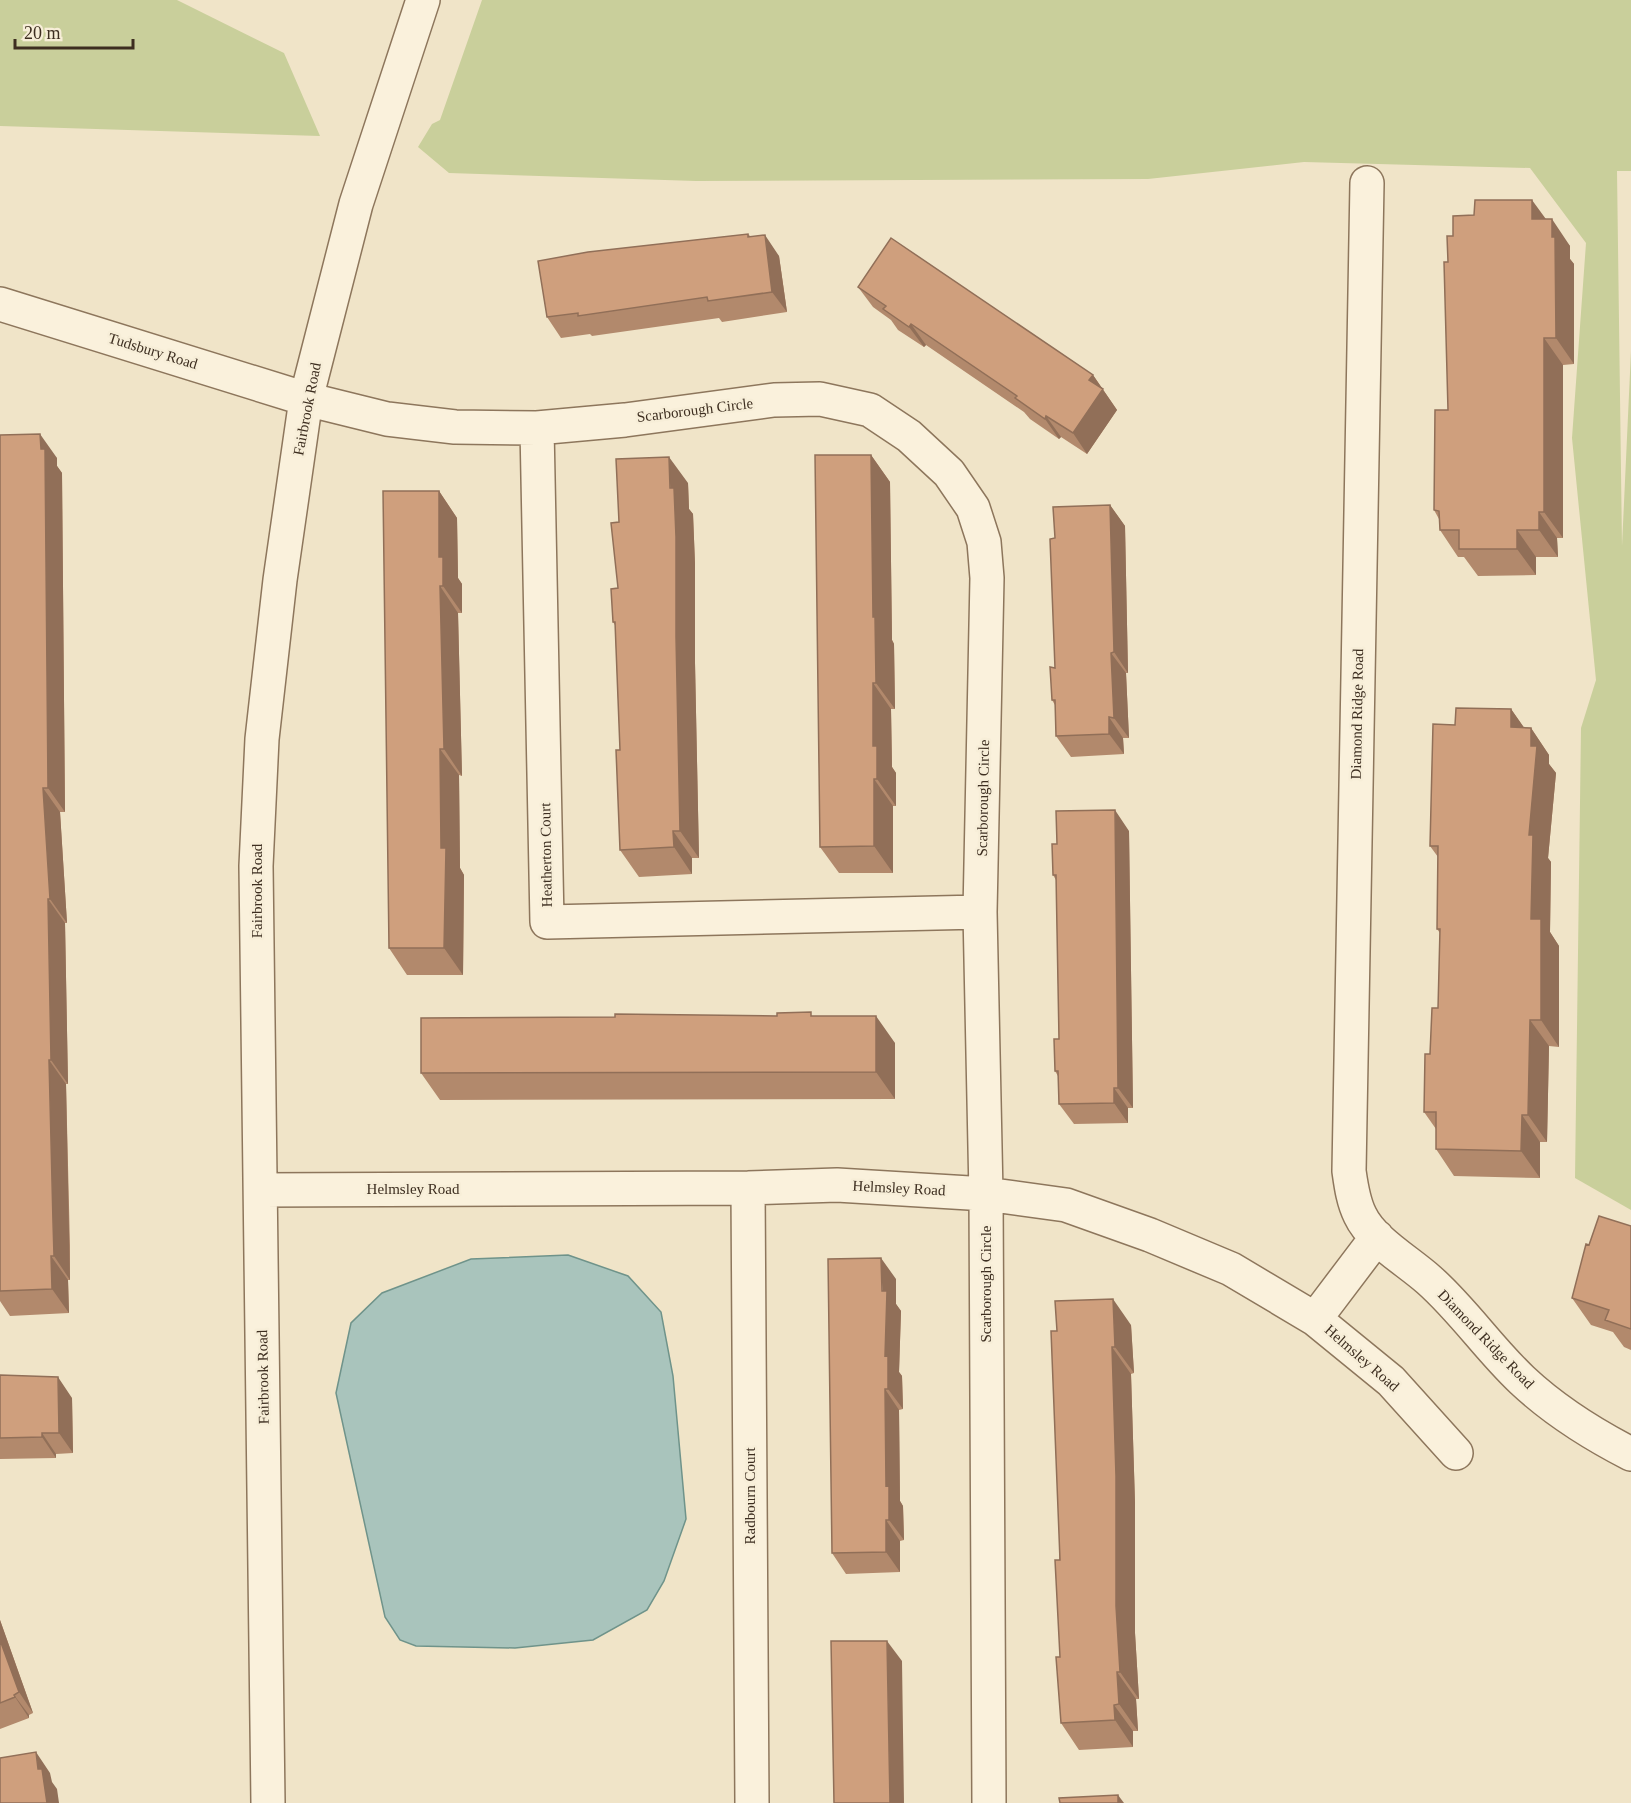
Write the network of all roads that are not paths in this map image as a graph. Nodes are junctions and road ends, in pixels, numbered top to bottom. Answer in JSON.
{"nodes":[{"id":1,"x":423,"y":0,"type":"edge"},
{"id":2,"x":1367,"y":183,"type":"dead end"},
{"id":3,"x":0,"y":304,"type":"edge"},
{"id":4,"x":306,"y":399,"type":"junction"},
{"id":5,"x":537,"y":428,"type":"junction"},
{"id":6,"x":980,"y":912,"type":"junction"},
{"id":7,"x":748,"y":1188,"type":"junction"},
{"id":8,"x":261,"y":1190,"type":"junction"},
{"id":9,"x":986,"y":1194,"type":"junction"},
{"id":10,"x":1377,"y":1237,"type":"junction"},
{"id":11,"x":1315,"y":1319,"type":"junction"},
{"id":12,"x":1456,"y":1454,"type":"dead end"},
{"id":13,"x":1631,"y":1454,"type":"edge"},
{"id":14,"x":268,"y":1803,"type":"edge"},
{"id":15,"x":752,"y":1803,"type":"edge"},
{"id":16,"x":990,"y":1803,"type":"edge"}],
"edges":[{"from":1,"to":4,"type":"street","name":"Fairbrook Road"},
{"from":2,"to":10,"type":"street","name":"Diamond Ridge Road"},
{"from":3,"to":4,"type":"street","name":"Tudsbury Road"},
{"from":4,"to":5,"type":"street","name":"Scarborough Circle"},
{"from":4,"to":8,"type":"street","name":"Fairbrook Road"},
{"from":5,"to":6,"type":"street","name":"Scarborough Circle"},
{"from":5,"to":6,"type":"street","name":"Heatherton Court"},
{"from":6,"to":9,"type":"street","name":"Scarborough Circle"},
{"from":7,"to":8,"type":"street","name":"Helmsley Road"},
{"from":7,"to":9,"type":"street","name":"Helmsley Road"},
{"from":7,"to":15,"type":"street","name":"Radbourn Court"},
{"from":8,"to":14,"type":"street","name":"Fairbrook Road"},
{"from":9,"to":11,"type":"street","name":"Helmsley Road"},
{"from":9,"to":16,"type":"street","name":"Scarborough Circle"},
{"from":10,"to":11,"type":"street"},
{"from":10,"to":13,"type":"street","name":"Diamond Ridge Road"},
{"from":11,"to":12,"type":"street","name":"Helmsley Road"}]}
